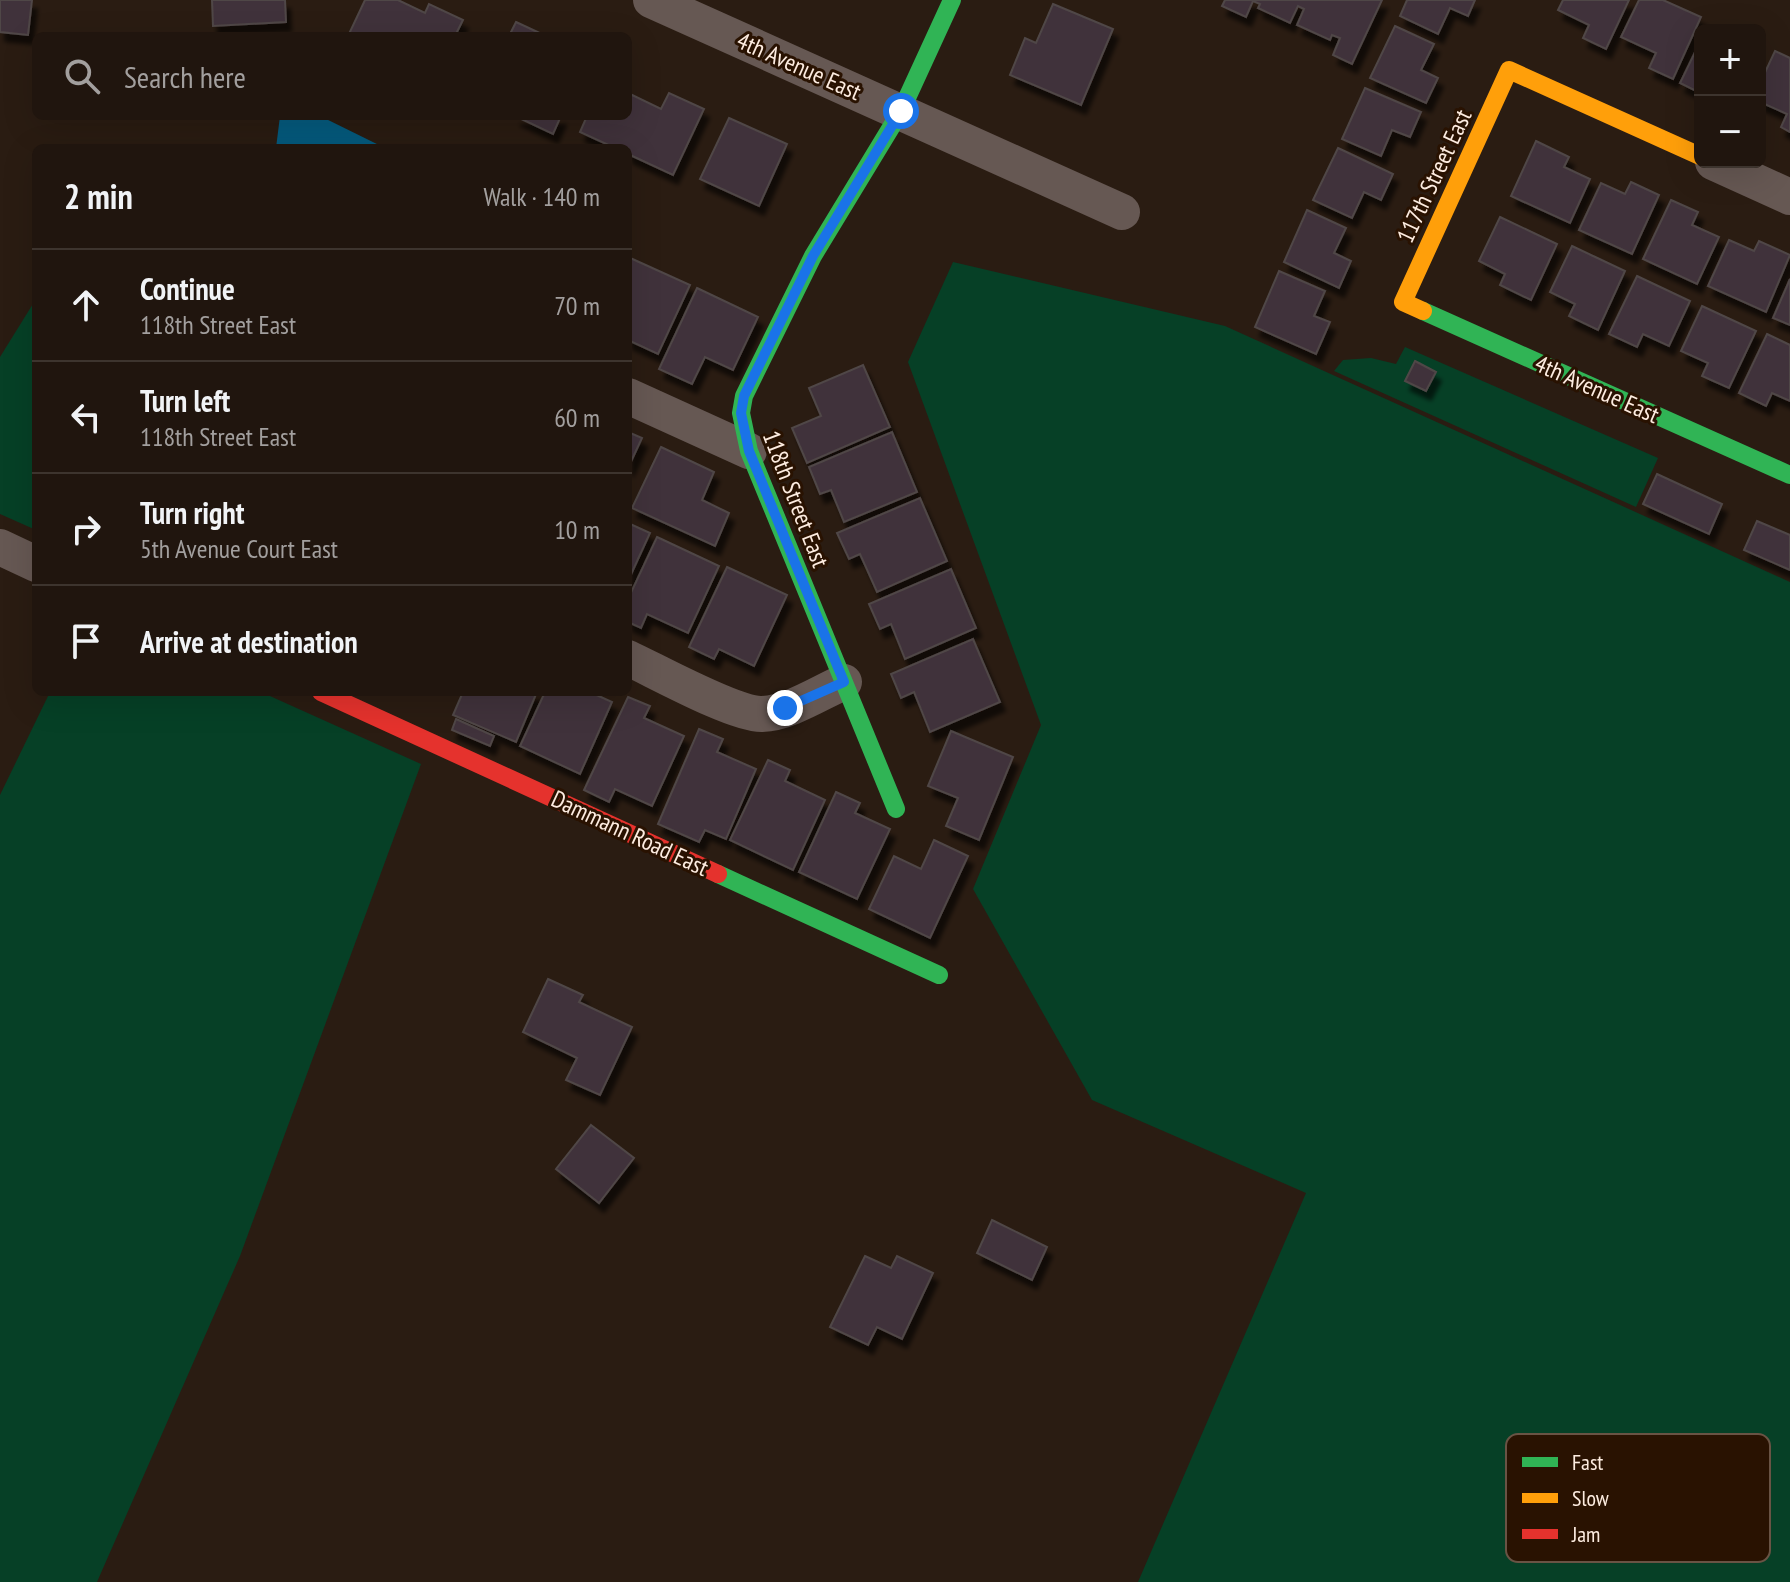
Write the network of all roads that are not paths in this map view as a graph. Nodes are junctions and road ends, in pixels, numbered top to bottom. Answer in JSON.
{"nodes":[{"id":1,"x":651,"y":0,"type":"edge"},
{"id":2,"x":952,"y":0,"type":"edge"},
{"id":3,"x":901,"y":111,"type":"junction"},
{"id":4,"x":1694,"y":153,"type":"edge"},
{"id":5,"x":1726,"y":168,"type":"edge"},
{"id":6,"x":1790,"y":197,"type":"edge"},
{"id":7,"x":1122,"y":212,"type":"dead end"},
{"id":8,"x":1403,"y":302,"type":"joint"},
{"id":9,"x":632,"y":398,"type":"edge"},
{"id":10,"x":749,"y":451,"type":"junction"},
{"id":11,"x":1790,"y":475,"type":"edge"},
{"id":12,"x":0,"y":547,"type":"edge"},
{"id":13,"x":32,"y":562,"type":"edge"},
{"id":14,"x":632,"y":660,"type":"edge"},
{"id":15,"x":844,"y":682,"type":"junction"},
{"id":16,"x":330,"y":696,"type":"edge"},
{"id":17,"x":896,"y":809,"type":"dead end"},
{"id":18,"x":939,"y":975,"type":"dead end"}],
"edges":[{"from":1,"to":3,"type":"street","name":"4th Avenue East"},
{"from":2,"to":3,"type":"street","name":"118th Street East"},
{"from":3,"to":7,"type":"street","name":"4th Avenue East"},
{"from":3,"to":10,"type":"street","name":"118th Street East"},
{"from":4,"to":8,"type":"street","name":"117th Street East"},
{"from":5,"to":6,"type":"street"},
{"from":8,"to":11,"type":"street","name":"4th Avenue East"},
{"from":9,"to":10,"type":"street"},
{"from":10,"to":15,"type":"street","name":"118th Street East"},
{"from":12,"to":13,"type":"street"},
{"from":14,"to":15,"type":"street"},
{"from":15,"to":17,"type":"street","name":"118th Street East"},
{"from":16,"to":18,"type":"street","name":"Dammann Road East"}]}
